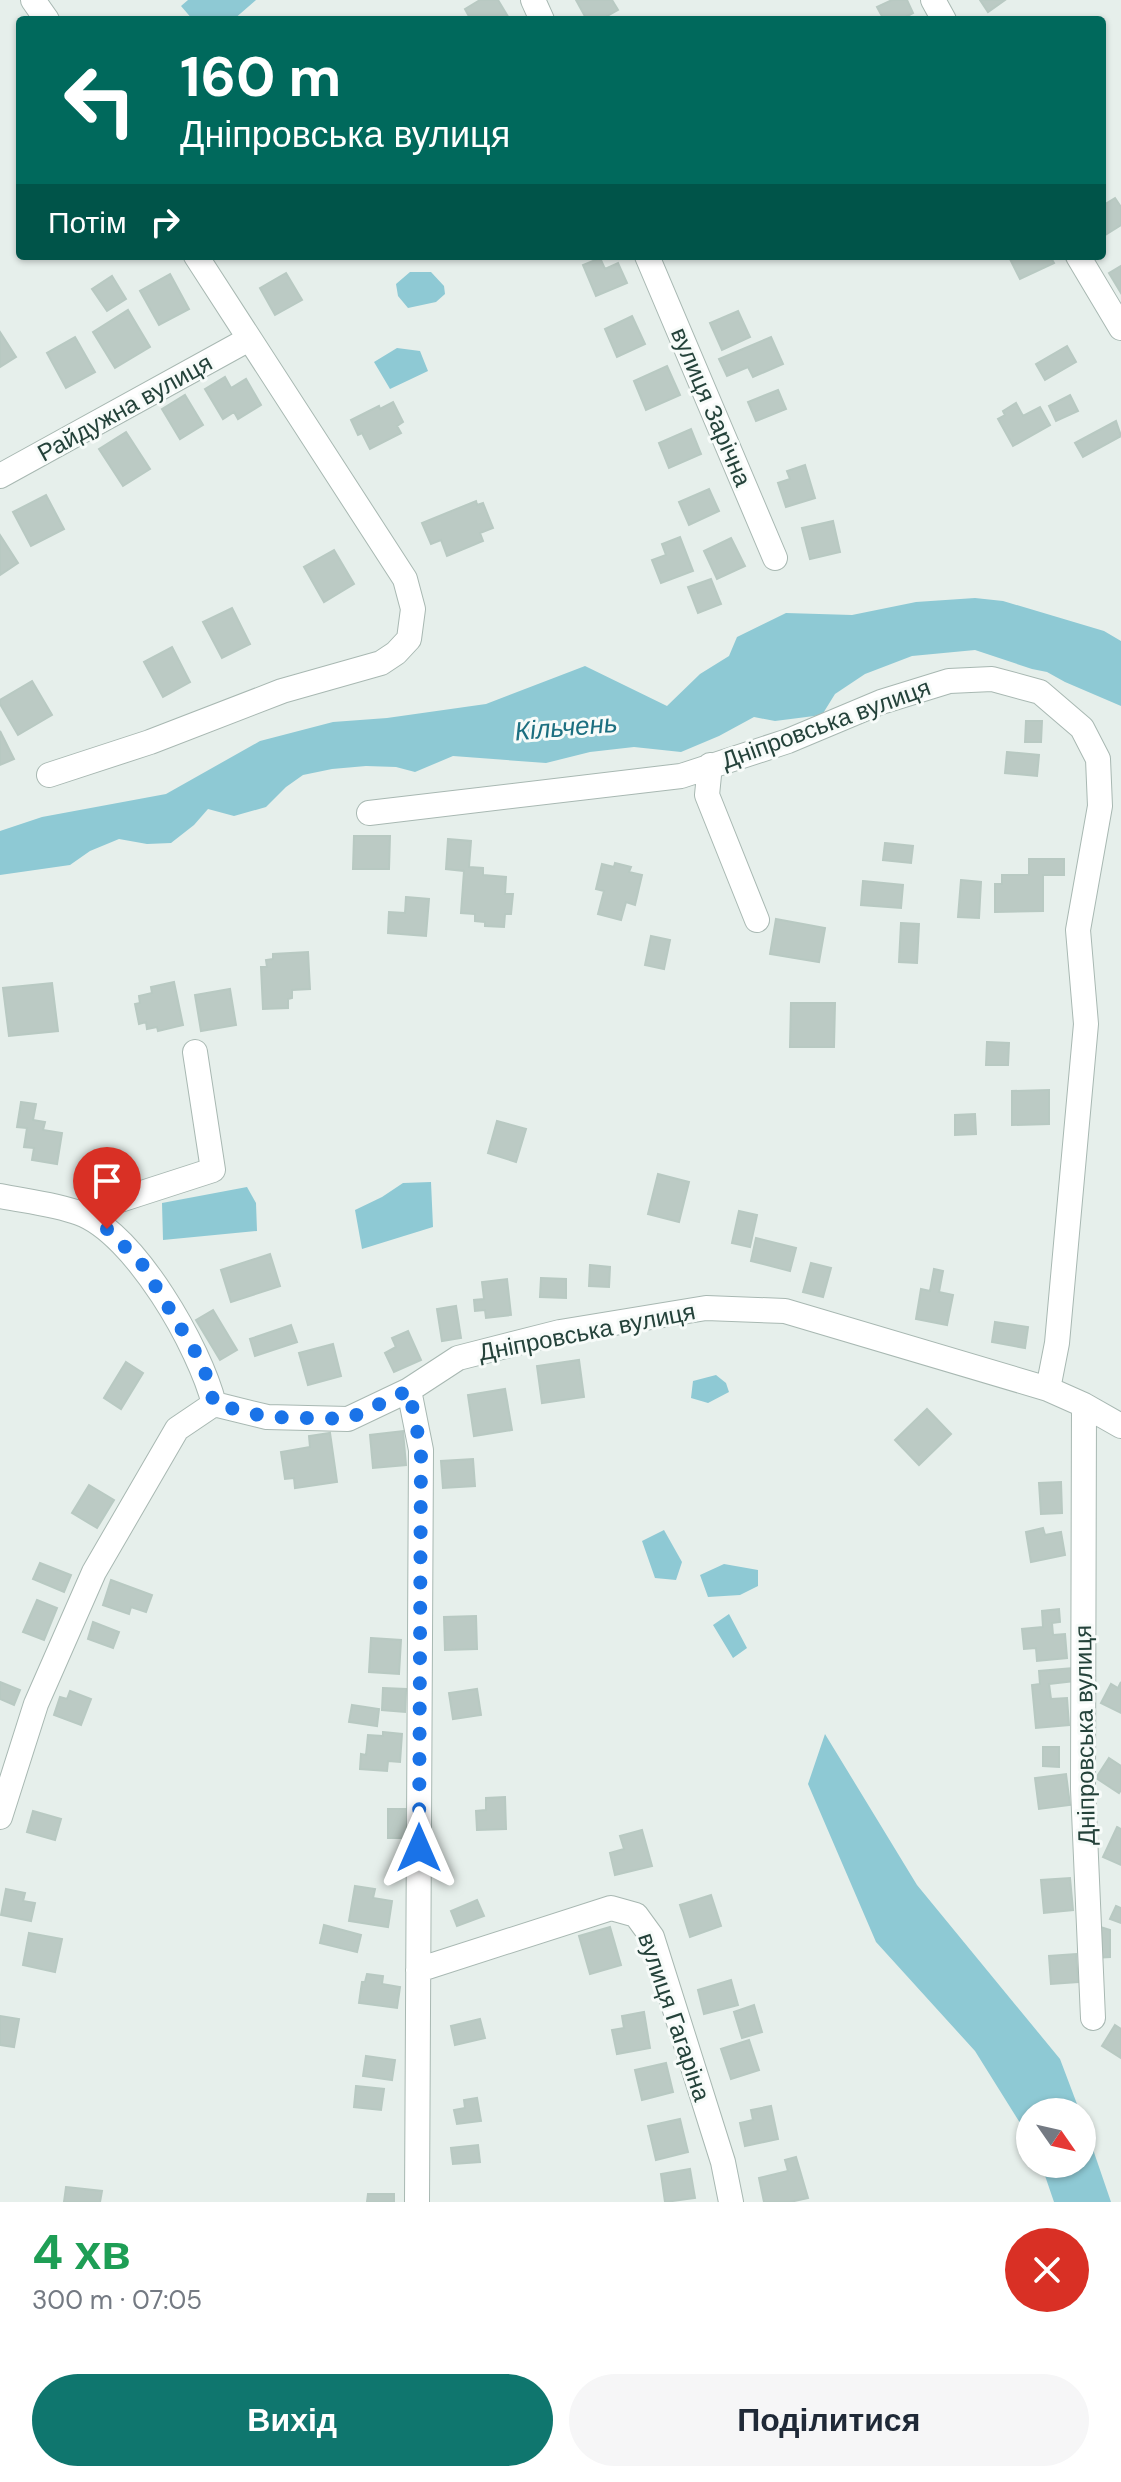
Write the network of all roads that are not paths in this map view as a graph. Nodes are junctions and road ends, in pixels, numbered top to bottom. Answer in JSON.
{"nodes":[{"id":1,"x":199,"y":260,"type":"edge"},
{"id":2,"x":649,"y":260,"type":"edge"},
{"id":3,"x":1080,"y":260,"type":"edge"},
{"id":4,"x":1121,"y":328,"type":"edge"},
{"id":5,"x":249,"y":339,"type":"junction"},
{"id":6,"x":0,"y":476,"type":"edge"},
{"id":7,"x":775,"y":558,"type":"dead end"},
{"id":8,"x":710,"y":765,"type":"junction"},
{"id":9,"x":49,"y":775,"type":"dead end"},
{"id":10,"x":369,"y":813,"type":"dead end"},
{"id":11,"x":757,"y":920,"type":"dead end"},
{"id":12,"x":195,"y":1052,"type":"dead end"},
{"id":13,"x":0,"y":1196,"type":"edge"},
{"id":14,"x":80,"y":1213,"type":"junction"},
{"id":15,"x":1048,"y":1389,"type":"junction"},
{"id":16,"x":409,"y":1390,"type":"junction"},
{"id":17,"x":214,"y":1404,"type":"junction"},
{"id":18,"x":1084,"y":1405,"type":"junction"},
{"id":19,"x":1121,"y":1426,"type":"edge"},
{"id":20,"x":0,"y":1817,"type":"edge"},
{"id":21,"x":418,"y":1970,"type":"junction"},
{"id":22,"x":1093,"y":2018,"type":"dead end"},
{"id":23,"x":417,"y":2202,"type":"edge"},
{"id":24,"x":731,"y":2202,"type":"edge"}],
"edges":[{"from":1,"to":5,"type":"street"},
{"from":2,"to":7,"type":"street","name":"вулиця Зарічна"},
{"from":3,"to":4,"type":"street"},
{"from":5,"to":6,"type":"street","name":"Райдужна вулиця"},
{"from":5,"to":9,"type":"street"},
{"from":8,"to":10,"type":"street","name":"Дніпровська вулиця"},
{"from":8,"to":11,"type":"street"},
{"from":8,"to":15,"type":"street","name":"Дніпровська вулиця"},
{"from":12,"to":14,"type":"street"},
{"from":13,"to":14,"type":"street"},
{"from":14,"to":17,"type":"street"},
{"from":15,"to":16,"type":"street","name":"Дніпровська вулиця"},
{"from":15,"to":18,"type":"street","name":"Дніпровська вулиця"},
{"from":16,"to":17,"type":"street","name":"Дніпровська вулиця"},
{"from":16,"to":21,"type":"street"},
{"from":17,"to":20,"type":"street"},
{"from":18,"to":19,"type":"street","name":"Дніпровська вулиця"},
{"from":18,"to":22,"type":"street","name":"Дніпровська вулиця"},
{"from":21,"to":23,"type":"street"},
{"from":21,"to":24,"type":"street","name":"вулиця Гагаріна"}]}
